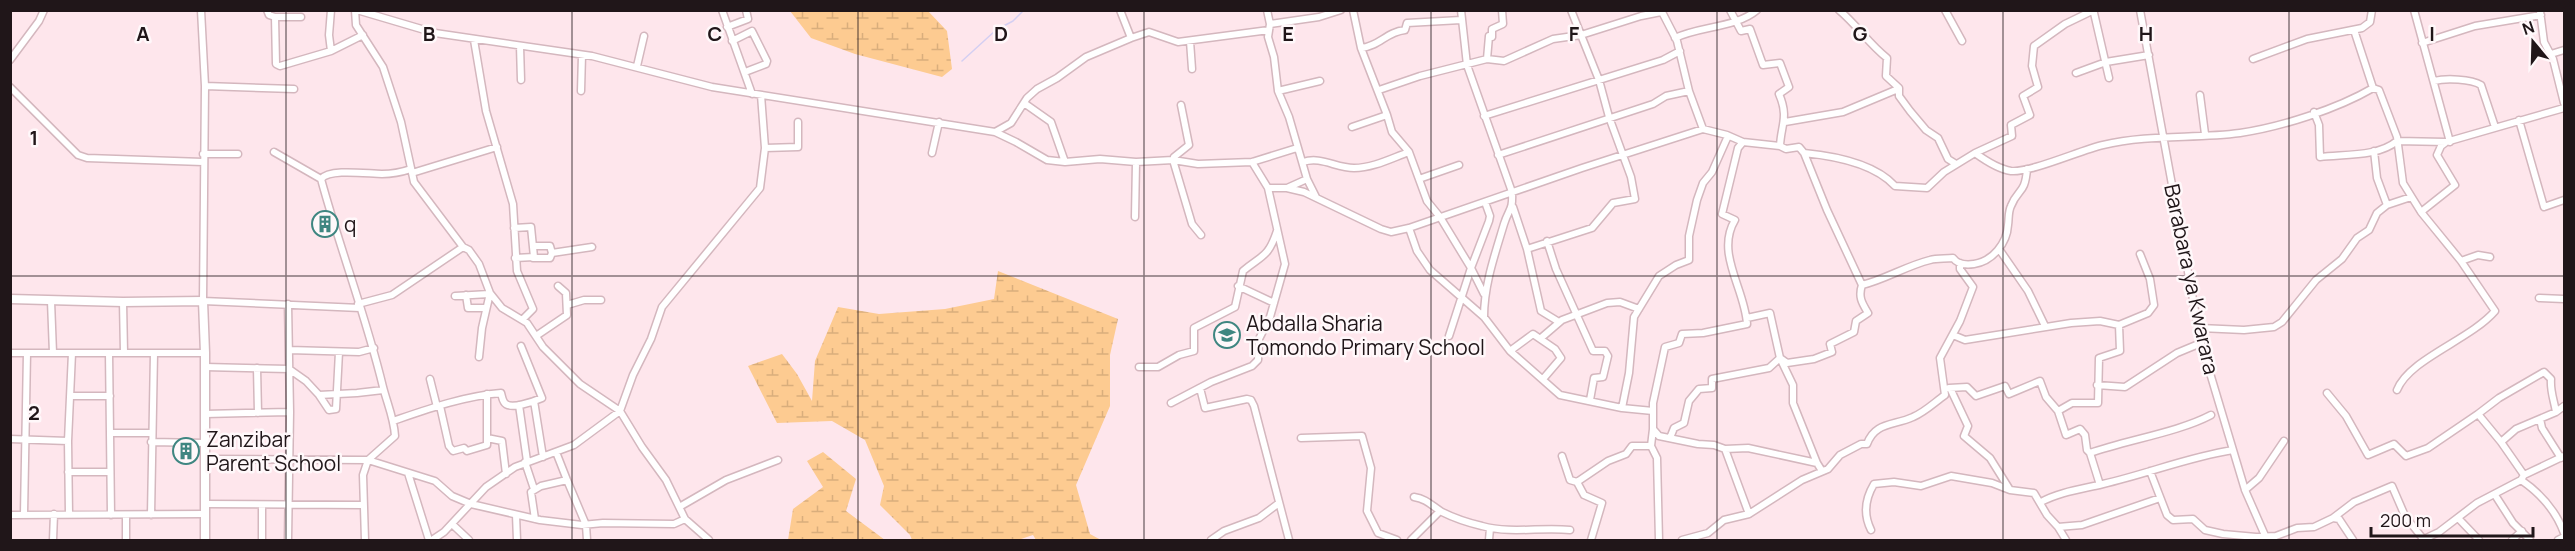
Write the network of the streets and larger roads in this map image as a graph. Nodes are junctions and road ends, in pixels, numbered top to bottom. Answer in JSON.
{"nodes":[{"id":1,"x":44,"y":10,"type":"edge"},
{"id":2,"x":201,"y":10,"type":"edge"},
{"id":3,"x":267,"y":10,"type":"edge"},
{"id":4,"x":331,"y":10,"type":"edge"},
{"id":5,"x":356,"y":10,"type":"edge"},
{"id":6,"x":722,"y":10,"type":"edge"},
{"id":7,"x":746,"y":10,"type":"edge"},
{"id":8,"x":1120,"y":10,"type":"edge"},
{"id":9,"x":1268,"y":10,"type":"edge"},
{"id":10,"x":1341,"y":10,"type":"edge"},
{"id":11,"x":1353,"y":10,"type":"edge"},
{"id":12,"x":1461,"y":10,"type":"edge"},
{"id":13,"x":1502,"y":10,"type":"edge"},
{"id":14,"x":1571,"y":10,"type":"edge"},
{"id":15,"x":1730,"y":10,"type":"edge"},
{"id":16,"x":1757,"y":10,"type":"edge"},
{"id":17,"x":1839,"y":10,"type":"edge"},
{"id":18,"x":1945,"y":10,"type":"edge"},
{"id":19,"x":2140,"y":10,"type":"edge"},
{"id":20,"x":2372,"y":10,"type":"edge"},
{"id":21,"x":2414,"y":10,"type":"edge"},
{"id":22,"x":2501,"y":10,"type":"edge"},
{"id":23,"x":1661,"y":11,"type":"edge"},
{"id":24,"x":2094,"y":12,"type":"edge"},
{"id":25,"x":2540,"y":13,"type":"edge"},
{"id":26,"x":380,"y":14,"type":"edge"},
{"id":27,"x":275,"y":17,"type":"junction"},
{"id":28,"x":301,"y":17,"type":"dead end"},
{"id":29,"x":748,"y":19,"type":"junction"},
{"id":30,"x":1461,"y":20,"type":"junction"},
{"id":31,"x":2502,"y":20,"type":"junction"},
{"id":32,"x":1734,"y":21,"type":"junction"},
{"id":33,"x":728,"y":27,"type":"junction"},
{"id":34,"x":1270,"y":27,"type":"junction"},
{"id":35,"x":2354,"y":30,"type":"junction"},
{"id":36,"x":752,"y":31,"type":"junction"},
{"id":37,"x":363,"y":35,"type":"junction"},
{"id":38,"x":1581,"y":35,"type":"junction"},
{"id":39,"x":644,"y":36,"type":"dead end"},
{"id":40,"x":1131,"y":38,"type":"junction"},
{"id":41,"x":1675,"y":38,"type":"junction"},
{"id":42,"x":474,"y":40,"type":"junction"},
{"id":43,"x":732,"y":41,"type":"junction"},
{"id":44,"x":1190,"y":41,"type":"junction"},
{"id":45,"x":1962,"y":41,"type":"dead end"},
{"id":46,"x":2422,"y":43,"type":"junction"},
{"id":47,"x":520,"y":46,"type":"junction"},
{"id":48,"x":1361,"y":48,"type":"junction"},
{"id":49,"x":2565,"y":50,"type":"edge"},
{"id":50,"x":331,"y":51,"type":"junction"},
{"id":51,"x":1680,"y":51,"type":"junction"},
{"id":52,"x":582,"y":54,"type":"junction"},
{"id":53,"x":2551,"y":54,"type":"junction"},
{"id":54,"x":2149,"y":55,"type":"junction"},
{"id":55,"x":1487,"y":59,"type":"junction"},
{"id":56,"x":2253,"y":59,"type":"dead end"},
{"id":57,"x":10,"y":60,"type":"edge"},
{"id":58,"x":2106,"y":62,"type":"junction"},
{"id":59,"x":1467,"y":65,"type":"junction"},
{"id":60,"x":637,"y":66,"type":"junction"},
{"id":61,"x":1192,"y":69,"type":"dead end"},
{"id":62,"x":745,"y":72,"type":"junction"},
{"id":63,"x":2076,"y":73,"type":"dead end"},
{"id":64,"x":2109,"y":78,"type":"dead end"},
{"id":65,"x":521,"y":80,"type":"dead end"},
{"id":66,"x":1599,"y":80,"type":"junction"},
{"id":67,"x":1320,"y":81,"type":"dead end"},
{"id":68,"x":2434,"y":81,"type":"junction"},
{"id":69,"x":205,"y":86,"type":"junction"},
{"id":70,"x":10,"y":87,"type":"edge"},
{"id":71,"x":1899,"y":88,"type":"junction"},
{"id":72,"x":2373,"y":88,"type":"junction"},
{"id":73,"x":294,"y":89,"type":"dead end"},
{"id":74,"x":1379,"y":90,"type":"junction"},
{"id":75,"x":581,"y":91,"type":"dead end"},
{"id":76,"x":1278,"y":91,"type":"junction"},
{"id":77,"x":1689,"y":91,"type":"junction"},
{"id":78,"x":752,"y":94,"type":"junction"},
{"id":79,"x":761,"y":95,"type":"junction"},
{"id":80,"x":2200,"y":95,"type":"dead end"},
{"id":81,"x":1024,"y":103,"type":"junction"},
{"id":82,"x":2565,"y":103,"type":"edge"},
{"id":83,"x":1181,"y":105,"type":"dead end"},
{"id":84,"x":2565,"y":108,"type":"edge"},
{"id":85,"x":2314,"y":112,"type":"junction"},
{"id":86,"x":1387,"y":116,"type":"junction"},
{"id":87,"x":1484,"y":116,"type":"junction"},
{"id":88,"x":1609,"y":117,"type":"junction"},
{"id":89,"x":2519,"y":120,"type":"junction"},
{"id":90,"x":798,"y":122,"type":"dead end"},
{"id":91,"x":939,"y":122,"type":"junction"},
{"id":92,"x":1785,"y":122,"type":"junction"},
{"id":93,"x":1352,"y":127,"type":"dead end"},
{"id":94,"x":2495,"y":128,"type":"junction"},
{"id":95,"x":1703,"y":129,"type":"junction"},
{"id":96,"x":995,"y":132,"type":"junction"},
{"id":97,"x":2205,"y":134,"type":"junction"},
{"id":98,"x":1728,"y":136,"type":"junction"},
{"id":99,"x":2162,"y":136,"type":"junction"},
{"id":100,"x":2397,"y":141,"type":"junction"},
{"id":101,"x":1743,"y":142,"type":"junction"},
{"id":102,"x":2448,"y":142,"type":"junction"},
{"id":103,"x":1780,"y":146,"type":"junction"},
{"id":104,"x":497,"y":147,"type":"junction"},
{"id":105,"x":765,"y":148,"type":"junction"},
{"id":106,"x":1297,"y":148,"type":"junction"},
{"id":107,"x":2374,"y":151,"type":"junction"},
{"id":108,"x":274,"y":152,"type":"dead end"},
{"id":109,"x":1409,"y":152,"type":"junction"},
{"id":110,"x":932,"y":153,"type":"dead end"},
{"id":111,"x":1804,"y":153,"type":"junction"},
{"id":112,"x":1974,"y":153,"type":"junction"},
{"id":113,"x":203,"y":154,"type":"junction"},
{"id":114,"x":238,"y":154,"type":"dead end"},
{"id":115,"x":1498,"y":155,"type":"junction"},
{"id":116,"x":1622,"y":155,"type":"junction"},
{"id":117,"x":1173,"y":160,"type":"junction"},
{"id":118,"x":203,"y":162,"type":"junction"},
{"id":119,"x":1065,"y":162,"type":"junction"},
{"id":120,"x":1136,"y":162,"type":"junction"},
{"id":121,"x":1252,"y":162,"type":"junction"},
{"id":122,"x":1303,"y":162,"type":"junction"},
{"id":123,"x":1956,"y":164,"type":"junction"},
{"id":124,"x":1459,"y":165,"type":"dead end"},
{"id":125,"x":2027,"y":169,"type":"junction"},
{"id":126,"x":412,"y":171,"type":"junction"},
{"id":127,"x":1419,"y":178,"type":"junction"},
{"id":128,"x":321,"y":179,"type":"junction"},
{"id":129,"x":1307,"y":179,"type":"junction"},
{"id":130,"x":1268,"y":188,"type":"junction"},
{"id":131,"x":1287,"y":188,"type":"junction"},
{"id":132,"x":1512,"y":192,"type":"junction"},
{"id":133,"x":2411,"y":197,"type":"junction"},
{"id":134,"x":1317,"y":198,"type":"junction"},
{"id":135,"x":2565,"y":200,"type":"edge"},
{"id":136,"x":1485,"y":202,"type":"junction"},
{"id":137,"x":2387,"y":205,"type":"junction"},
{"id":138,"x":1513,"y":207,"type":"junction"},
{"id":139,"x":2421,"y":212,"type":"junction"},
{"id":140,"x":1135,"y":217,"type":"dead end"},
{"id":141,"x":1440,"y":217,"type":"junction"},
{"id":142,"x":514,"y":228,"type":"junction"},
{"id":143,"x":1409,"y":228,"type":"junction"},
{"id":144,"x":1277,"y":231,"type":"junction"},
{"id":145,"x":1201,"y":235,"type":"dead end"},
{"id":146,"x":1547,"y":242,"type":"junction"},
{"id":147,"x":533,"y":246,"type":"junction"},
{"id":148,"x":463,"y":247,"type":"junction"},
{"id":149,"x":592,"y":247,"type":"dead end"},
{"id":150,"x":1527,"y":249,"type":"junction"},
{"id":151,"x":1999,"y":249,"type":"junction"},
{"id":152,"x":552,"y":253,"type":"junction"},
{"id":153,"x":2140,"y":254,"type":"dead end"},
{"id":154,"x":2490,"y":257,"type":"dead end"},
{"id":155,"x":515,"y":258,"type":"junction"},
{"id":156,"x":533,"y":258,"type":"junction"},
{"id":157,"x":2461,"y":261,"type":"junction"},
{"id":158,"x":1960,"y":263,"type":"junction"},
{"id":159,"x":1471,"y":267,"type":"junction"},
{"id":160,"x":1862,"y":285,"type":"junction"},
{"id":161,"x":558,"y":286,"type":"dead end"},
{"id":162,"x":1238,"y":286,"type":"junction"},
{"id":163,"x":489,"y":294,"type":"junction"},
{"id":164,"x":1484,"y":294,"type":"junction"},
{"id":165,"x":466,"y":295,"type":"junction"},
{"id":166,"x":455,"y":296,"type":"dead end"},
{"id":167,"x":1463,"y":298,"type":"junction"},
{"id":168,"x":2539,"y":298,"type":"dead end"},
{"id":169,"x":10,"y":299,"type":"edge"},
{"id":170,"x":2565,"y":299,"type":"edge"},
{"id":171,"x":601,"y":300,"type":"dead end"},
{"id":172,"x":51,"y":301,"type":"junction"},
{"id":173,"x":202,"y":301,"type":"junction"},
{"id":174,"x":123,"y":302,"type":"junction"},
{"id":175,"x":1274,"y":303,"type":"junction"},
{"id":176,"x":288,"y":304,"type":"junction"},
{"id":177,"x":567,"y":305,"type":"junction"},
{"id":178,"x":359,"y":306,"type":"junction"},
{"id":179,"x":486,"y":308,"type":"junction"},
{"id":180,"x":1639,"y":309,"type":"junction"},
{"id":181,"x":1578,"y":314,"type":"junction"},
{"id":182,"x":1484,"y":317,"type":"junction"},
{"id":183,"x":1747,"y":318,"type":"junction"},
{"id":184,"x":523,"y":319,"type":"junction"},
{"id":185,"x":1559,"y":322,"type":"junction"},
{"id":186,"x":2119,"y":325,"type":"junction"},
{"id":187,"x":2044,"y":326,"type":"junction"},
{"id":188,"x":2200,"y":328,"type":"junction"},
{"id":189,"x":1953,"y":335,"type":"junction"},
{"id":190,"x":536,"y":336,"type":"junction"},
{"id":191,"x":1449,"y":336,"type":"dead end"},
{"id":192,"x":1541,"y":338,"type":"junction"},
{"id":193,"x":2201,"y":343,"type":"junction"},
{"id":194,"x":521,"y":346,"type":"dead end"},
{"id":195,"x":374,"y":348,"type":"junction"},
{"id":196,"x":289,"y":350,"type":"junction"},
{"id":197,"x":339,"y":351,"type":"junction"},
{"id":198,"x":1510,"y":351,"type":"junction"},
{"id":199,"x":10,"y":353,"type":"edge"},
{"id":200,"x":27,"y":353,"type":"junction"},
{"id":201,"x":53,"y":353,"type":"junction"},
{"id":202,"x":72,"y":353,"type":"junction"},
{"id":203,"x":109,"y":353,"type":"junction"},
{"id":204,"x":124,"y":353,"type":"junction"},
{"id":205,"x":154,"y":353,"type":"junction"},
{"id":206,"x":206,"y":353,"type":"junction"},
{"id":207,"x":479,"y":357,"type":"dead end"},
{"id":208,"x":1780,"y":358,"type":"junction"},
{"id":209,"x":205,"y":367,"type":"junction"},
{"id":210,"x":1139,"y":367,"type":"dead end"},
{"id":211,"x":257,"y":368,"type":"junction"},
{"id":212,"x":289,"y":369,"type":"junction"},
{"id":213,"x":430,"y":379,"type":"dead end"},
{"id":214,"x":1543,"y":379,"type":"junction"},
{"id":215,"x":2097,"y":385,"type":"junction"},
{"id":216,"x":1200,"y":388,"type":"junction"},
{"id":217,"x":1947,"y":388,"type":"junction"},
{"id":218,"x":383,"y":390,"type":"junction"},
{"id":219,"x":2397,"y":390,"type":"dead end"},
{"id":220,"x":2327,"y":393,"type":"dead end"},
{"id":221,"x":487,"y":394,"type":"junction"},
{"id":222,"x":319,"y":395,"type":"junction"},
{"id":223,"x":338,"y":395,"type":"junction"},
{"id":224,"x":70,"y":396,"type":"junction"},
{"id":225,"x":110,"y":396,"type":"junction"},
{"id":226,"x":1590,"y":400,"type":"junction"},
{"id":227,"x":534,"y":401,"type":"junction"},
{"id":228,"x":1171,"y":403,"type":"dead end"},
{"id":229,"x":519,"y":405,"type":"junction"},
{"id":230,"x":438,"y":406,"type":"junction"},
{"id":231,"x":2565,"y":406,"type":"edge"},
{"id":232,"x":1622,"y":408,"type":"junction"},
{"id":233,"x":620,"y":411,"type":"junction"},
{"id":234,"x":1653,"y":411,"type":"junction"},
{"id":235,"x":2058,"y":411,"type":"junction"},
{"id":236,"x":290,"y":412,"type":"junction"},
{"id":237,"x":2556,"y":412,"type":"junction"},
{"id":238,"x":258,"y":413,"type":"junction"},
{"id":239,"x":205,"y":414,"type":"junction"},
{"id":240,"x":2478,"y":414,"type":"junction"},
{"id":241,"x":2211,"y":415,"type":"dead end"},
{"id":242,"x":2540,"y":419,"type":"junction"},
{"id":243,"x":393,"y":421,"type":"junction"},
{"id":244,"x":1653,"y":429,"type":"junction"},
{"id":245,"x":110,"y":433,"type":"junction"},
{"id":246,"x":152,"y":433,"type":"junction"},
{"id":247,"x":487,"y":438,"type":"junction"},
{"id":248,"x":1301,"y":438,"type":"dead end"},
{"id":249,"x":1670,"y":438,"type":"junction"},
{"id":250,"x":10,"y":439,"type":"edge"},
{"id":251,"x":24,"y":440,"type":"junction"},
{"id":252,"x":68,"y":441,"type":"junction"},
{"id":253,"x":2284,"y":441,"type":"dead end"},
{"id":254,"x":151,"y":442,"type":"junction"},
{"id":255,"x":2501,"y":442,"type":"junction"},
{"id":256,"x":205,"y":443,"type":"junction"},
{"id":257,"x":1651,"y":446,"type":"junction"},
{"id":258,"x":1725,"y":449,"type":"junction"},
{"id":259,"x":2233,"y":450,"type":"junction"},
{"id":260,"x":556,"y":452,"type":"junction"},
{"id":261,"x":2090,"y":453,"type":"junction"},
{"id":262,"x":1562,"y":456,"type":"dead end"},
{"id":263,"x":543,"y":457,"type":"junction"},
{"id":264,"x":2563,"y":457,"type":"edge"},
{"id":265,"x":205,"y":459,"type":"junction"},
{"id":266,"x":368,"y":460,"type":"junction"},
{"id":267,"x":778,"y":460,"type":"dead end"},
{"id":268,"x":289,"y":461,"type":"junction"},
{"id":269,"x":526,"y":462,"type":"junction"},
{"id":270,"x":1817,"y":463,"type":"junction"},
{"id":271,"x":1822,"y":471,"type":"junction"},
{"id":272,"x":2150,"y":471,"type":"junction"},
{"id":273,"x":68,"y":472,"type":"junction"},
{"id":274,"x":109,"y":472,"type":"junction"},
{"id":275,"x":408,"y":473,"type":"junction"},
{"id":276,"x":506,"y":474,"type":"junction"},
{"id":277,"x":2522,"y":477,"type":"junction"},
{"id":278,"x":567,"y":480,"type":"junction"},
{"id":279,"x":1577,"y":482,"type":"junction"},
{"id":280,"x":2100,"y":485,"type":"junction"},
{"id":281,"x":534,"y":489,"type":"junction"},
{"id":282,"x":2010,"y":490,"type":"junction"},
{"id":283,"x":2245,"y":490,"type":"junction"},
{"id":284,"x":2495,"y":495,"type":"junction"},
{"id":285,"x":1414,"y":497,"type":"dead end"},
{"id":286,"x":2160,"y":498,"type":"junction"},
{"id":287,"x":1279,"y":502,"type":"junction"},
{"id":288,"x":2041,"y":502,"type":"junction"},
{"id":289,"x":205,"y":504,"type":"junction"},
{"id":290,"x":471,"y":504,"type":"junction"},
{"id":291,"x":262,"y":505,"type":"junction"},
{"id":292,"x":288,"y":505,"type":"junction"},
{"id":293,"x":363,"y":505,"type":"junction"},
{"id":294,"x":681,"y":506,"type":"junction"},
{"id":295,"x":1440,"y":511,"type":"junction"},
{"id":296,"x":10,"y":514,"type":"edge"},
{"id":297,"x":24,"y":514,"type":"junction"},
{"id":298,"x":54,"y":514,"type":"junction"},
{"id":299,"x":69,"y":514,"type":"junction"},
{"id":300,"x":205,"y":514,"type":"junction"},
{"id":301,"x":1749,"y":514,"type":"junction"},
{"id":302,"x":111,"y":515,"type":"junction"},
{"id":303,"x":126,"y":515,"type":"junction"},
{"id":304,"x":151,"y":515,"type":"junction"},
{"id":305,"x":516,"y":515,"type":"junction"},
{"id":306,"x":2332,"y":518,"type":"junction"},
{"id":307,"x":2458,"y":518,"type":"junction"},
{"id":308,"x":535,"y":519,"type":"junction"},
{"id":309,"x":685,"y":519,"type":"junction"},
{"id":310,"x":452,"y":524,"type":"junction"},
{"id":311,"x":586,"y":525,"type":"junction"},
{"id":312,"x":2058,"y":527,"type":"junction"},
{"id":313,"x":1490,"y":528,"type":"junction"},
{"id":314,"x":1570,"y":530,"type":"dead end"},
{"id":315,"x":1871,"y":530,"type":"dead end"},
{"id":316,"x":2522,"y":531,"type":"junction"},
{"id":317,"x":1378,"y":533,"type":"junction"},
{"id":318,"x":2565,"y":535,"type":"edge"},
{"id":319,"x":2264,"y":539,"type":"edge"},
{"id":320,"x":53,"y":540,"type":"edge"},
{"id":321,"x":126,"y":540,"type":"edge"},
{"id":322,"x":205,"y":540,"type":"edge"},
{"id":323,"x":262,"y":540,"type":"edge"},
{"id":324,"x":288,"y":540,"type":"edge"},
{"id":325,"x":365,"y":540,"type":"edge"},
{"id":326,"x":431,"y":540,"type":"edge"},
{"id":327,"x":469,"y":540,"type":"edge"},
{"id":328,"x":517,"y":540,"type":"edge"},
{"id":329,"x":587,"y":540,"type":"edge"},
{"id":330,"x":709,"y":540,"type":"edge"},
{"id":331,"x":1211,"y":540,"type":"edge"},
{"id":332,"x":1289,"y":540,"type":"edge"},
{"id":333,"x":1381,"y":540,"type":"edge"},
{"id":334,"x":1397,"y":540,"type":"edge"},
{"id":335,"x":1411,"y":540,"type":"edge"},
{"id":336,"x":1489,"y":540,"type":"edge"},
{"id":337,"x":1591,"y":540,"type":"edge"},
{"id":338,"x":1659,"y":540,"type":"edge"},
{"id":339,"x":1682,"y":540,"type":"edge"},
{"id":340,"x":2066,"y":540,"type":"edge"},
{"id":341,"x":2353,"y":540,"type":"edge"},
{"id":342,"x":2423,"y":540,"type":"edge"},
{"id":343,"x":2479,"y":540,"type":"edge"},
{"id":344,"x":2512,"y":540,"type":"edge"},
{"id":345,"x":2530,"y":540,"type":"edge"},
{"id":346,"x":2558,"y":540,"type":"edge"}],
"edges":[{"from":1,"to":57,"type":"street"},
{"from":2,"to":69,"type":"street"},
{"from":3,"to":27,"type":"street"},
{"from":4,"to":50,"type":"street"},
{"from":5,"to":26,"type":"street"},
{"from":5,"to":37,"type":"street"},
{"from":6,"to":33,"type":"street"},
{"from":7,"to":29,"type":"street"},
{"from":8,"to":40,"type":"street"},
{"from":9,"to":34,"type":"street"},
{"from":10,"to":34,"type":"street"},
{"from":11,"to":48,"type":"street"},
{"from":12,"to":30,"type":"street"},
{"from":13,"to":55,"type":"street"},
{"from":14,"to":38,"type":"street"},
{"from":15,"to":32,"type":"street"},
{"from":16,"to":32,"type":"street"},
{"from":17,"to":71,"type":"street"},
{"from":18,"to":45,"type":"street"},
{"from":19,"to":54,"type":"street","name":"Barabara ya Kwarara"},
{"from":20,"to":35,"type":"street"},
{"from":21,"to":46,"type":"street"},
{"from":22,"to":31,"type":"street"},
{"from":23,"to":38,"type":"street"},
{"from":23,"to":41,"type":"street"},
{"from":24,"to":58,"type":"street"},
{"from":24,"to":112,"type":"street"},
{"from":25,"to":31,"type":"street"},
{"from":25,"to":53,"type":"street"},
{"from":26,"to":42,"type":"street"},
{"from":27,"to":28,"type":"street"},
{"from":27,"to":50,"type":"street"},
{"from":29,"to":33,"type":"street"},
{"from":29,"to":36,"type":"street"},
{"from":30,"to":48,"type":"street"},
{"from":30,"to":59,"type":"street"},
{"from":31,"to":46,"type":"street"},
{"from":32,"to":41,"type":"street"},
{"from":32,"to":92,"type":"street"},
{"from":33,"to":43,"type":"street"},
{"from":34,"to":44,"type":"street"},
{"from":34,"to":76,"type":"street"},
{"from":35,"to":56,"type":"street"},
{"from":35,"to":72,"type":"street"},
{"from":36,"to":43,"type":"street"},
{"from":36,"to":62,"type":"street"},
{"from":37,"to":50,"type":"street"},
{"from":37,"to":126,"type":"street"},
{"from":38,"to":55,"type":"street"},
{"from":38,"to":66,"type":"street"},
{"from":39,"to":60,"type":"street"},
{"from":40,"to":44,"type":"street"},
{"from":40,"to":81,"type":"street"},
{"from":41,"to":51,"type":"street"},
{"from":42,"to":47,"type":"street"},
{"from":42,"to":104,"type":"street"},
{"from":43,"to":62,"type":"street"},
{"from":44,"to":61,"type":"street"},
{"from":46,"to":68,"type":"street"},
{"from":47,"to":52,"type":"street"},
{"from":47,"to":65,"type":"street"},
{"from":48,"to":74,"type":"street"},
{"from":49,"to":53,"type":"street"},
{"from":51,"to":66,"type":"street"},
{"from":51,"to":77,"type":"street"},
{"from":52,"to":60,"type":"street"},
{"from":52,"to":75,"type":"street"},
{"from":53,"to":82,"type":"street"},
{"from":54,"to":58,"type":"street"},
{"from":54,"to":99,"type":"street","name":"Barabara ya Kwarara"},
{"from":55,"to":59,"type":"street"},
{"from":58,"to":63,"type":"street"},
{"from":58,"to":64,"type":"street"},
{"from":59,"to":74,"type":"street"},
{"from":59,"to":87,"type":"street"},
{"from":60,"to":78,"type":"street"},
{"from":62,"to":78,"type":"street"},
{"from":66,"to":87,"type":"street"},
{"from":66,"to":88,"type":"street"},
{"from":67,"to":76,"type":"street"},
{"from":68,"to":94,"type":"street"},
{"from":68,"to":102,"type":"street"},
{"from":69,"to":73,"type":"street"},
{"from":69,"to":113,"type":"street"},
{"from":70,"to":118,"type":"street"},
{"from":71,"to":92,"type":"street"},
{"from":71,"to":123,"type":"street"},
{"from":72,"to":85,"type":"street"},
{"from":72,"to":100,"type":"street"},
{"from":74,"to":86,"type":"street"},
{"from":76,"to":106,"type":"street"},
{"from":77,"to":88,"type":"street"},
{"from":77,"to":95,"type":"street"},
{"from":78,"to":79,"type":"street"},
{"from":79,"to":91,"type":"street"},
{"from":79,"to":105,"type":"street"},
{"from":80,"to":97,"type":"street"},
{"from":81,"to":96,"type":"street"},
{"from":81,"to":119,"type":"street"},
{"from":83,"to":117,"type":"street"},
{"from":84,"to":89,"type":"street"},
{"from":85,"to":97,"type":"street"},
{"from":85,"to":107,"type":"street"},
{"from":86,"to":93,"type":"street"},
{"from":86,"to":109,"type":"street"},
{"from":87,"to":115,"type":"street"},
{"from":88,"to":115,"type":"street"},
{"from":88,"to":116,"type":"street"},
{"from":89,"to":94,"type":"street"},
{"from":89,"to":135,"type":"street"},
{"from":90,"to":105,"type":"street"},
{"from":91,"to":96,"type":"street"},
{"from":91,"to":110,"type":"street"},
{"from":92,"to":103,"type":"street"},
{"from":94,"to":102,"type":"street"},
{"from":95,"to":98,"type":"street"},
{"from":95,"to":116,"type":"street"},
{"from":96,"to":119,"type":"street"},
{"from":97,"to":99,"type":"street"},
{"from":98,"to":101,"type":"street"},
{"from":98,"to":180,"type":"street"},
{"from":99,"to":125,"type":"street"},
{"from":99,"to":188,"type":"street","name":"Barabara ya Kwarara"},
{"from":100,"to":102,"type":"street"},
{"from":100,"to":107,"type":"street"},
{"from":100,"to":133,"type":"street"},
{"from":101,"to":103,"type":"street"},
{"from":101,"to":183,"type":"street"},
{"from":102,"to":139,"type":"street"},
{"from":103,"to":111,"type":"street"},
{"from":104,"to":126,"type":"street"},
{"from":104,"to":142,"type":"street"},
{"from":105,"to":233,"type":"street"},
{"from":106,"to":121,"type":"street"},
{"from":106,"to":122,"type":"street"},
{"from":107,"to":137,"type":"street"},
{"from":108,"to":128,"type":"street"},
{"from":109,"to":122,"type":"street"},
{"from":109,"to":127,"type":"street"},
{"from":111,"to":123,"type":"street"},
{"from":111,"to":160,"type":"street"},
{"from":112,"to":123,"type":"street"},
{"from":112,"to":125,"type":"street"},
{"from":113,"to":114,"type":"street"},
{"from":113,"to":118,"type":"street"},
{"from":115,"to":132,"type":"street"},
{"from":116,"to":132,"type":"street"},
{"from":116,"to":146,"type":"street"},
{"from":117,"to":120,"type":"street"},
{"from":117,"to":121,"type":"street"},
{"from":117,"to":145,"type":"street"},
{"from":118,"to":173,"type":"street"},
{"from":119,"to":120,"type":"street"},
{"from":120,"to":140,"type":"street"},
{"from":121,"to":130,"type":"street"},
{"from":122,"to":129,"type":"street"},
{"from":124,"to":127,"type":"street"},
{"from":125,"to":151,"type":"street"},
{"from":126,"to":128,"type":"street"},
{"from":126,"to":148,"type":"street"},
{"from":127,"to":141,"type":"street"},
{"from":128,"to":178,"type":"street"},
{"from":129,"to":131,"type":"street"},
{"from":129,"to":134,"type":"street"},
{"from":130,"to":131,"type":"street"},
{"from":130,"to":144,"type":"street"},
{"from":131,"to":134,"type":"street"},
{"from":132,"to":136,"type":"street"},
{"from":132,"to":138,"type":"street"},
{"from":133,"to":137,"type":"street"},
{"from":133,"to":139,"type":"street"},
{"from":134,"to":143,"type":"street"},
{"from":136,"to":141,"type":"street"},
{"from":136,"to":159,"type":"street"},
{"from":137,"to":188,"type":"street"},
{"from":138,"to":150,"type":"street"},
{"from":138,"to":164,"type":"street"},
{"from":139,"to":157,"type":"street"},
{"from":141,"to":143,"type":"street"},
{"from":141,"to":159,"type":"street"},
{"from":142,"to":147,"type":"street"},
{"from":142,"to":155,"type":"street"},
{"from":143,"to":167,"type":"street"},
{"from":144,"to":162,"type":"street"},
{"from":144,"to":175,"type":"street"},
{"from":146,"to":150,"type":"street"},
{"from":146,"to":181,"type":"street"},
{"from":147,"to":152,"type":"street"},
{"from":147,"to":156,"type":"street"},
{"from":148,"to":163,"type":"street"},
{"from":148,"to":178,"type":"street"},
{"from":149,"to":152,"type":"street"},
{"from":150,"to":185,"type":"street"},
{"from":151,"to":158,"type":"street"},
{"from":151,"to":187,"type":"street"},
{"from":152,"to":156,"type":"street"},
{"from":153,"to":186,"type":"street"},
{"from":154,"to":157,"type":"street"},
{"from":155,"to":156,"type":"street"},
{"from":155,"to":184,"type":"street"},
{"from":157,"to":219,"type":"street"},
{"from":158,"to":160,"type":"street"},
{"from":158,"to":189,"type":"street"},
{"from":159,"to":164,"type":"street"},
{"from":159,"to":167,"type":"street"},
{"from":160,"to":208,"type":"street"},
{"from":161,"to":177,"type":"street"},
{"from":162,"to":175,"type":"street"},
{"from":162,"to":210,"type":"street"},
{"from":163,"to":165,"type":"street"},
{"from":163,"to":179,"type":"street"},
{"from":163,"to":184,"type":"street"},
{"from":164,"to":182,"type":"street"},
{"from":165,"to":166,"type":"street"},
{"from":165,"to":179,"type":"street"},
{"from":167,"to":182,"type":"street"},
{"from":167,"to":191,"type":"street"},
{"from":168,"to":170,"type":"street"},
{"from":169,"to":172,"type":"street"},
{"from":171,"to":177,"type":"street"},
{"from":172,"to":174,"type":"street"},
{"from":172,"to":201,"type":"street"},
{"from":173,"to":174,"type":"street"},
{"from":173,"to":176,"type":"street"},
{"from":173,"to":206,"type":"street"},
{"from":174,"to":204,"type":"street"},
{"from":175,"to":216,"type":"street"},
{"from":176,"to":178,"type":"street"},
{"from":176,"to":196,"type":"street"},
{"from":177,"to":190,"type":"street"},
{"from":178,"to":195,"type":"street"},
{"from":179,"to":207,"type":"street"},
{"from":180,"to":181,"type":"street"},
{"from":180,"to":232,"type":"street"},
{"from":181,"to":185,"type":"street"},
{"from":181,"to":226,"type":"street"},
{"from":182,"to":198,"type":"street"},
{"from":183,"to":208,"type":"street"},
{"from":183,"to":234,"type":"street"},
{"from":184,"to":190,"type":"street"},
{"from":185,"to":192,"type":"street"},
{"from":186,"to":187,"type":"street"},
{"from":186,"to":215,"type":"street"},
{"from":187,"to":189,"type":"street"},
{"from":188,"to":193,"type":"street","name":"Barabara ya Kwarara"},
{"from":189,"to":217,"type":"street"},
{"from":190,"to":233,"type":"street"},
{"from":192,"to":198,"type":"street"},
{"from":192,"to":214,"type":"street"},
{"from":193,"to":215,"type":"street"},
{"from":193,"to":259,"type":"street","name":"Barabara ya Kwarara"},
{"from":194,"to":227,"type":"street"},
{"from":195,"to":197,"type":"street"},
{"from":195,"to":218,"type":"street"},
{"from":196,"to":197,"type":"street"},
{"from":196,"to":212,"type":"street"},
{"from":197,"to":223,"type":"street"},
{"from":198,"to":214,"type":"street"},
{"from":199,"to":200,"type":"street"},
{"from":200,"to":201,"type":"street"},
{"from":200,"to":251,"type":"street"},
{"from":201,"to":202,"type":"street"},
{"from":202,"to":203,"type":"street"},
{"from":202,"to":224,"type":"street"},
{"from":203,"to":204,"type":"street"},
{"from":203,"to":225,"type":"street"},
{"from":204,"to":205,"type":"street"},
{"from":205,"to":206,"type":"street"},
{"from":205,"to":246,"type":"street"},
{"from":206,"to":209,"type":"street"},
{"from":208,"to":249,"type":"street"},
{"from":208,"to":270,"type":"street"},
{"from":209,"to":211,"type":"street"},
{"from":209,"to":239,"type":"street"},
{"from":211,"to":212,"type":"street"},
{"from":211,"to":238,"type":"street"},
{"from":212,"to":222,"type":"street"},
{"from":212,"to":236,"type":"street"},
{"from":213,"to":230,"type":"street"},
{"from":214,"to":226,"type":"street"},
{"from":215,"to":235,"type":"street"},
{"from":216,"to":228,"type":"street"},
{"from":216,"to":287,"type":"street"},
{"from":217,"to":235,"type":"street"},
{"from":217,"to":271,"type":"street"},
{"from":217,"to":282,"type":"street"},
{"from":218,"to":223,"type":"street"},
{"from":218,"to":243,"type":"street"},
{"from":220,"to":240,"type":"street"},
{"from":221,"to":229,"type":"street"},
{"from":221,"to":230,"type":"street"},
{"from":221,"to":247,"type":"street"},
{"from":222,"to":223,"type":"street"},
{"from":222,"to":223,"type":"street"},
{"from":224,"to":225,"type":"street"},
{"from":224,"to":252,"type":"street"},
{"from":225,"to":245,"type":"street"},
{"from":226,"to":232,"type":"street"},
{"from":227,"to":229,"type":"street"},
{"from":227,"to":263,"type":"street"},
{"from":229,"to":269,"type":"street"},
{"from":230,"to":243,"type":"street"},
{"from":230,"to":247,"type":"street"},
{"from":231,"to":237,"type":"street"},
{"from":232,"to":234,"type":"street"},
{"from":233,"to":260,"type":"street"},
{"from":233,"to":294,"type":"street"},
{"from":234,"to":244,"type":"street"},
{"from":235,"to":261,"type":"street"},
{"from":236,"to":238,"type":"street"},
{"from":236,"to":268,"type":"street"},
{"from":237,"to":240,"type":"street"},
{"from":237,"to":242,"type":"street"},
{"from":238,"to":239,"type":"street"},
{"from":239,"to":256,"type":"street"},
{"from":240,"to":255,"type":"street"},
{"from":241,"to":261,"type":"street"},
{"from":242,"to":255,"type":"street"},
{"from":242,"to":264,"type":"street"},
{"from":243,"to":266,"type":"street"},
{"from":244,"to":249,"type":"street"},
{"from":244,"to":257,"type":"street"},
{"from":245,"to":246,"type":"street"},
{"from":245,"to":274,"type":"street"},
{"from":246,"to":254,"type":"street"},
{"from":247,"to":276,"type":"street"},
{"from":248,"to":317,"type":"street"},
{"from":249,"to":258,"type":"street"},
{"from":250,"to":251,"type":"street"},
{"from":251,"to":252,"type":"street"},
{"from":251,"to":297,"type":"street"},
{"from":252,"to":273,"type":"street"},
{"from":253,"to":283,"type":"street"},
{"from":254,"to":256,"type":"street"},
{"from":254,"to":304,"type":"street"},
{"from":255,"to":277,"type":"street"},
{"from":256,"to":265,"type":"street"},
{"from":257,"to":279,"type":"street"},
{"from":257,"to":338,"type":"street"},
{"from":258,"to":270,"type":"street"},
{"from":258,"to":301,"type":"street"},
{"from":259,"to":272,"type":"street"},
{"from":259,"to":283,"type":"street","name":"Barabara ya Kwarara"},
{"from":260,"to":263,"type":"street"},
{"from":260,"to":278,"type":"street"},
{"from":261,"to":280,"type":"street"},
{"from":262,"to":279,"type":"street"},
{"from":263,"to":269,"type":"street"},
{"from":264,"to":277,"type":"street"},
{"from":265,"to":268,"type":"street"},
{"from":265,"to":289,"type":"street"},
{"from":266,"to":268,"type":"street"},
{"from":266,"to":275,"type":"street"},
{"from":266,"to":293,"type":"street"},
{"from":267,"to":294,"type":"street"},
{"from":268,"to":292,"type":"street"},
{"from":269,"to":276,"type":"street"},
{"from":269,"to":281,"type":"street"},
{"from":270,"to":271,"type":"street"},
{"from":271,"to":301,"type":"street"},
{"from":272,"to":280,"type":"street"},
{"from":272,"to":286,"type":"street"},
{"from":273,"to":274,"type":"street"},
{"from":273,"to":299,"type":"street"},
{"from":274,"to":302,"type":"street"},
{"from":275,"to":290,"type":"street"},
{"from":275,"to":326,"type":"street"},
{"from":276,"to":290,"type":"street"},
{"from":277,"to":284,"type":"street"},
{"from":277,"to":318,"type":"street"},
{"from":278,"to":281,"type":"street"},
{"from":278,"to":311,"type":"street"},
{"from":279,"to":337,"type":"street"},
{"from":280,"to":288,"type":"street"},
{"from":281,"to":308,"type":"street"},
{"from":282,"to":288,"type":"street"},
{"from":282,"to":315,"type":"street"},
{"from":283,"to":319,"type":"street","name":"Barabara ya Kwarara"},
{"from":284,"to":307,"type":"street"},
{"from":284,"to":316,"type":"street"},
{"from":285,"to":295,"type":"street"},
{"from":286,"to":312,"type":"street"},
{"from":286,"to":319,"type":"street"},
{"from":287,"to":331,"type":"street"},
{"from":287,"to":332,"type":"street"},
{"from":288,"to":312,"type":"street"},
{"from":289,"to":291,"type":"street"},
{"from":289,"to":300,"type":"street"},
{"from":290,"to":305,"type":"street"},
{"from":290,"to":310,"type":"street"},
{"from":291,"to":292,"type":"street"},
{"from":291,"to":323,"type":"street"},
{"from":292,"to":293,"type":"street"},
{"from":292,"to":324,"type":"street"},
{"from":293,"to":325,"type":"street"},
{"from":294,"to":309,"type":"street"},
{"from":295,"to":313,"type":"street"},
{"from":295,"to":335,"type":"street"},
{"from":296,"to":297,"type":"street"},
{"from":297,"to":298,"type":"street"},
{"from":298,"to":299,"type":"street"},
{"from":298,"to":320,"type":"street"},
{"from":299,"to":302,"type":"street"},
{"from":300,"to":304,"type":"street"},
{"from":300,"to":322,"type":"street"},
{"from":301,"to":339,"type":"street"},
{"from":302,"to":303,"type":"street"},
{"from":303,"to":304,"type":"street"},
{"from":303,"to":321,"type":"street"},
{"from":305,"to":308,"type":"street"},
{"from":305,"to":328,"type":"street"},
{"from":306,"to":319,"type":"street"},
{"from":306,"to":341,"type":"street"},
{"from":306,"to":342,"type":"street"},
{"from":307,"to":342,"type":"street"},
{"from":307,"to":343,"type":"street"},
{"from":308,"to":311,"type":"street"},
{"from":309,"to":311,"type":"street"},
{"from":309,"to":330,"type":"street"},
{"from":310,"to":326,"type":"street"},
{"from":310,"to":327,"type":"street"},
{"from":311,"to":329,"type":"street"},
{"from":312,"to":340,"type":"street"},
{"from":313,"to":314,"type":"street"},
{"from":313,"to":336,"type":"street"},
{"from":316,"to":344,"type":"street"},
{"from":316,"to":345,"type":"street"},
{"from":317,"to":333,"type":"street"},
{"from":317,"to":334,"type":"street"},
{"from":318,"to":346,"type":"street"}]}
